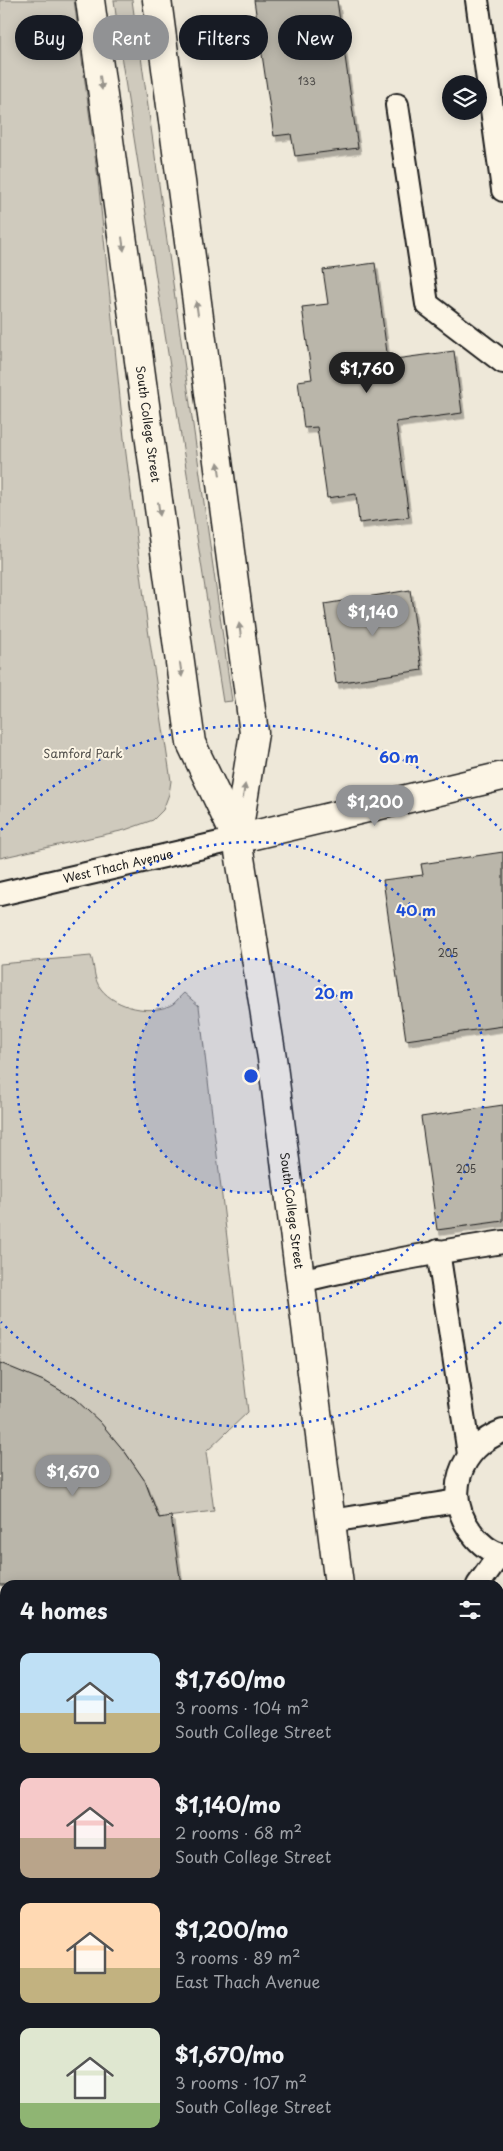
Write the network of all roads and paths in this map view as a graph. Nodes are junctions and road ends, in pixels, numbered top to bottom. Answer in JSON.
{"nodes":[{"id":1,"x":90,"y":0,"type":"edge"},
{"id":2,"x":157,"y":0,"type":"edge"},
{"id":3,"x":477,"y":0,"type":"edge"},
{"id":4,"x":397,"y":105,"type":"dead end"},
{"id":5,"x":503,"y":190,"type":"edge"},
{"id":6,"x":503,"y":362,"type":"edge"},
{"id":7,"x":503,"y":776,"type":"edge"},
{"id":8,"x":236,"y":839,"type":"junction"},
{"id":9,"x":0,"y":894,"type":"edge"},
{"id":10,"x":503,"y":1242,"type":"edge"},
{"id":11,"x":438,"y":1251,"type":"junction"},
{"id":12,"x":300,"y":1281,"type":"junction"},
{"id":13,"x":495,"y":1434,"type":"edge"},
{"id":14,"x":469,"y":1454,"type":"junction"},
{"id":15,"x":457,"y":1502,"type":"junction"},
{"id":16,"x":331,"y":1520,"type":"junction"},
{"id":17,"x":501,"y":1555,"type":"edge"},
{"id":18,"x":338,"y":1580,"type":"edge"},
{"id":19,"x":482,"y":1580,"type":"edge"}],
"edges":[{"from":1,"to":8,"type":"main road","name":"South College Street","one_way":true},
{"from":8,"to":2,"type":"main road","name":"South College Street","one_way":true},
{"from":3,"to":5,"type":"lane"},
{"from":4,"to":6,"type":"lane"},
{"from":7,"to":8,"type":"main road"},
{"from":8,"to":9,"type":"lane","name":"West Thach Avenue"},
{"from":8,"to":12,"type":"main road","name":"South College Street"},
{"from":10,"to":11,"type":"lane"},
{"from":11,"to":12,"type":"lane"},
{"from":11,"to":14,"type":"lane"},
{"from":12,"to":16,"type":"main road","name":"South College Street"},
{"from":13,"to":14,"type":"lane"},
{"from":14,"to":15,"type":"lane"},
{"from":15,"to":16,"type":"lane"},
{"from":15,"to":17,"type":"lane"},
{"from":16,"to":18,"type":"main road","name":"South College Street"},
{"from":17,"to":19,"type":"lane"}]}
